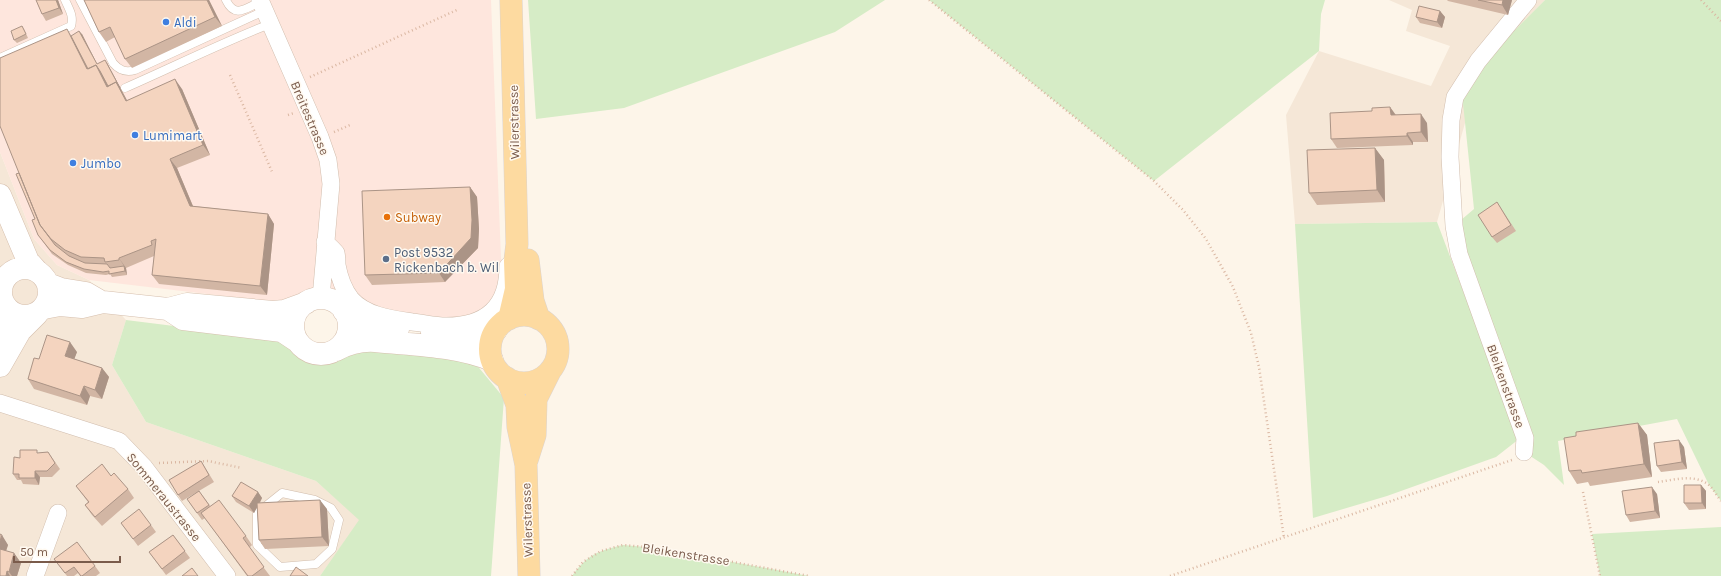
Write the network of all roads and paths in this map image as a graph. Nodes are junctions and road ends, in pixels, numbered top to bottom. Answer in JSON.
{"nodes":[{"id":1,"x":65,"y":0,"type":"edge"},
{"id":2,"x":80,"y":0,"type":"edge"},
{"id":3,"x":226,"y":0,"type":"edge"},
{"id":4,"x":511,"y":0,"type":"edge"},
{"id":5,"x":929,"y":0,"type":"edge"},
{"id":6,"x":1528,"y":0,"type":"edge"},
{"id":7,"x":1701,"y":0,"type":"edge"},
{"id":8,"x":264,"y":9,"type":"edge"},
{"id":9,"x":459,"y":9,"type":"dead end"},
{"id":10,"x":1721,"y":21,"type":"edge"},
{"id":11,"x":0,"y":58,"type":"edge"},
{"id":12,"x":230,"y":74,"type":"dead end"},
{"id":13,"x":307,"y":78,"type":"dead end"},
{"id":14,"x":125,"y":88,"type":"dead end"},
{"id":15,"x":350,"y":125,"type":"dead end"},
{"id":16,"x":331,"y":133,"type":"dead end"},
{"id":17,"x":273,"y":174,"type":"dead end"},
{"id":18,"x":2,"y":200,"type":"edge"},
{"id":19,"x":326,"y":242,"type":"junction"},
{"id":20,"x":517,"y":244,"type":"junction"},
{"id":21,"x":42,"y":277,"type":"junction"},
{"id":22,"x":3,"y":290,"type":"edge"},
{"id":23,"x":313,"y":300,"type":"junction"},
{"id":24,"x":103,"y":302,"type":"junction"},
{"id":25,"x":168,"y":309,"type":"junction"},
{"id":26,"x":40,"y":311,"type":"junction"},
{"id":27,"x":344,"y":311,"type":"junction"},
{"id":28,"x":539,"y":318,"type":"junction"},
{"id":29,"x":503,"y":324,"type":"junction"},
{"id":30,"x":297,"y":341,"type":"junction"},
{"id":31,"x":0,"y":343,"type":"edge"},
{"id":32,"x":336,"y":350,"type":"junction"},
{"id":33,"x":492,"y":360,"type":"junction"},
{"id":34,"x":0,"y":366,"type":"edge"},
{"id":35,"x":550,"y":372,"type":"junction"},
{"id":36,"x":507,"y":378,"type":"junction"},
{"id":37,"x":0,"y":403,"type":"edge"},
{"id":38,"x":1524,"y":452,"type":"joint"},
{"id":39,"x":141,"y":464,"type":"junction"},
{"id":40,"x":526,"y":465,"type":"junction"},
{"id":41,"x":242,"y":468,"type":"dead end"},
{"id":42,"x":1658,"y":482,"type":"dead end"},
{"id":43,"x":1583,"y":492,"type":"dead end"},
{"id":44,"x":1721,"y":501,"type":"edge"},
{"id":45,"x":58,"y":513,"type":"dead end"},
{"id":46,"x":1284,"y":538,"type":"junction"},
{"id":47,"x":280,"y":567,"type":"junction"},
{"id":48,"x":35,"y":576,"type":"edge"},
{"id":49,"x":226,"y":576,"type":"edge"},
{"id":50,"x":277,"y":576,"type":"edge"},
{"id":51,"x":529,"y":576,"type":"edge"},
{"id":52,"x":572,"y":576,"type":"edge"},
{"id":53,"x":809,"y":576,"type":"edge"},
{"id":54,"x":1170,"y":576,"type":"edge"},
{"id":55,"x":1600,"y":576,"type":"edge"}],
"edges":[{"from":1,"to":11,"type":"lane"},
{"from":2,"to":8,"type":"lane"},
{"from":3,"to":8,"type":"lane"},
{"from":4,"to":20,"type":"main road","name":"Wilerstrasse"},
{"from":5,"to":46,"type":"path"},
{"from":6,"to":38,"type":"street","name":"Bleikenstrasse"},
{"from":7,"to":10,"type":"path"},
{"from":8,"to":14,"type":"lane"},
{"from":8,"to":19,"type":"street","name":"Breitestrasse"},
{"from":9,"to":13,"type":"path"},
{"from":12,"to":17,"type":"path"},
{"from":15,"to":16,"type":"path"},
{"from":18,"to":21,"type":"main road"},
{"from":18,"to":22,"type":"main road"},
{"from":19,"to":20,"type":"street"},
{"from":19,"to":23,"type":"street","name":"Breitestrasse"},
{"from":20,"to":28,"type":"main road"},
{"from":20,"to":29,"type":"main road","name":"Wilerstrasse"},
{"from":21,"to":22,"type":"main road"},
{"from":21,"to":24,"type":"main road"},
{"from":21,"to":26,"type":"main road"},
{"from":22,"to":26,"type":"main road"},
{"from":22,"to":31,"type":"main road"},
{"from":23,"to":25,"type":"main road"},
{"from":23,"to":27,"type":"main road"},
{"from":23,"to":30,"type":"main road"},
{"from":24,"to":25,"type":"main road"},
{"from":24,"to":26,"type":"main road"},
{"from":25,"to":30,"type":"main road"},
{"from":26,"to":34,"type":"main road"},
{"from":27,"to":29,"type":"main road"},
{"from":27,"to":32,"type":"main road"},
{"from":28,"to":29,"type":"main road"},
{"from":28,"to":35,"type":"main road"},
{"from":29,"to":33,"type":"main road"},
{"from":30,"to":32,"type":"main road"},
{"from":32,"to":33,"type":"main road"},
{"from":33,"to":36,"type":"main road"},
{"from":35,"to":36,"type":"main road"},
{"from":35,"to":40,"type":"main road","name":"Wilerstrasse"},
{"from":36,"to":40,"type":"main road","name":"Wilerstrasse"},
{"from":37,"to":39,"type":"street","name":"Sommeraustrasse"},
{"from":38,"to":46,"type":"path"},
{"from":39,"to":41,"type":"path"},
{"from":39,"to":49,"type":"street","name":"Sommeraustrasse"},
{"from":40,"to":51,"type":"main road","name":"Wilerstrasse"},
{"from":42,"to":44,"type":"path"},
{"from":43,"to":55,"type":"path"},
{"from":45,"to":48,"type":"street"},
{"from":46,"to":54,"type":"path"},
{"from":47,"to":47,"type":"lane"},
{"from":47,"to":50,"type":"lane"},
{"from":52,"to":53,"type":"path","name":"Bleikenstrasse"}]}
